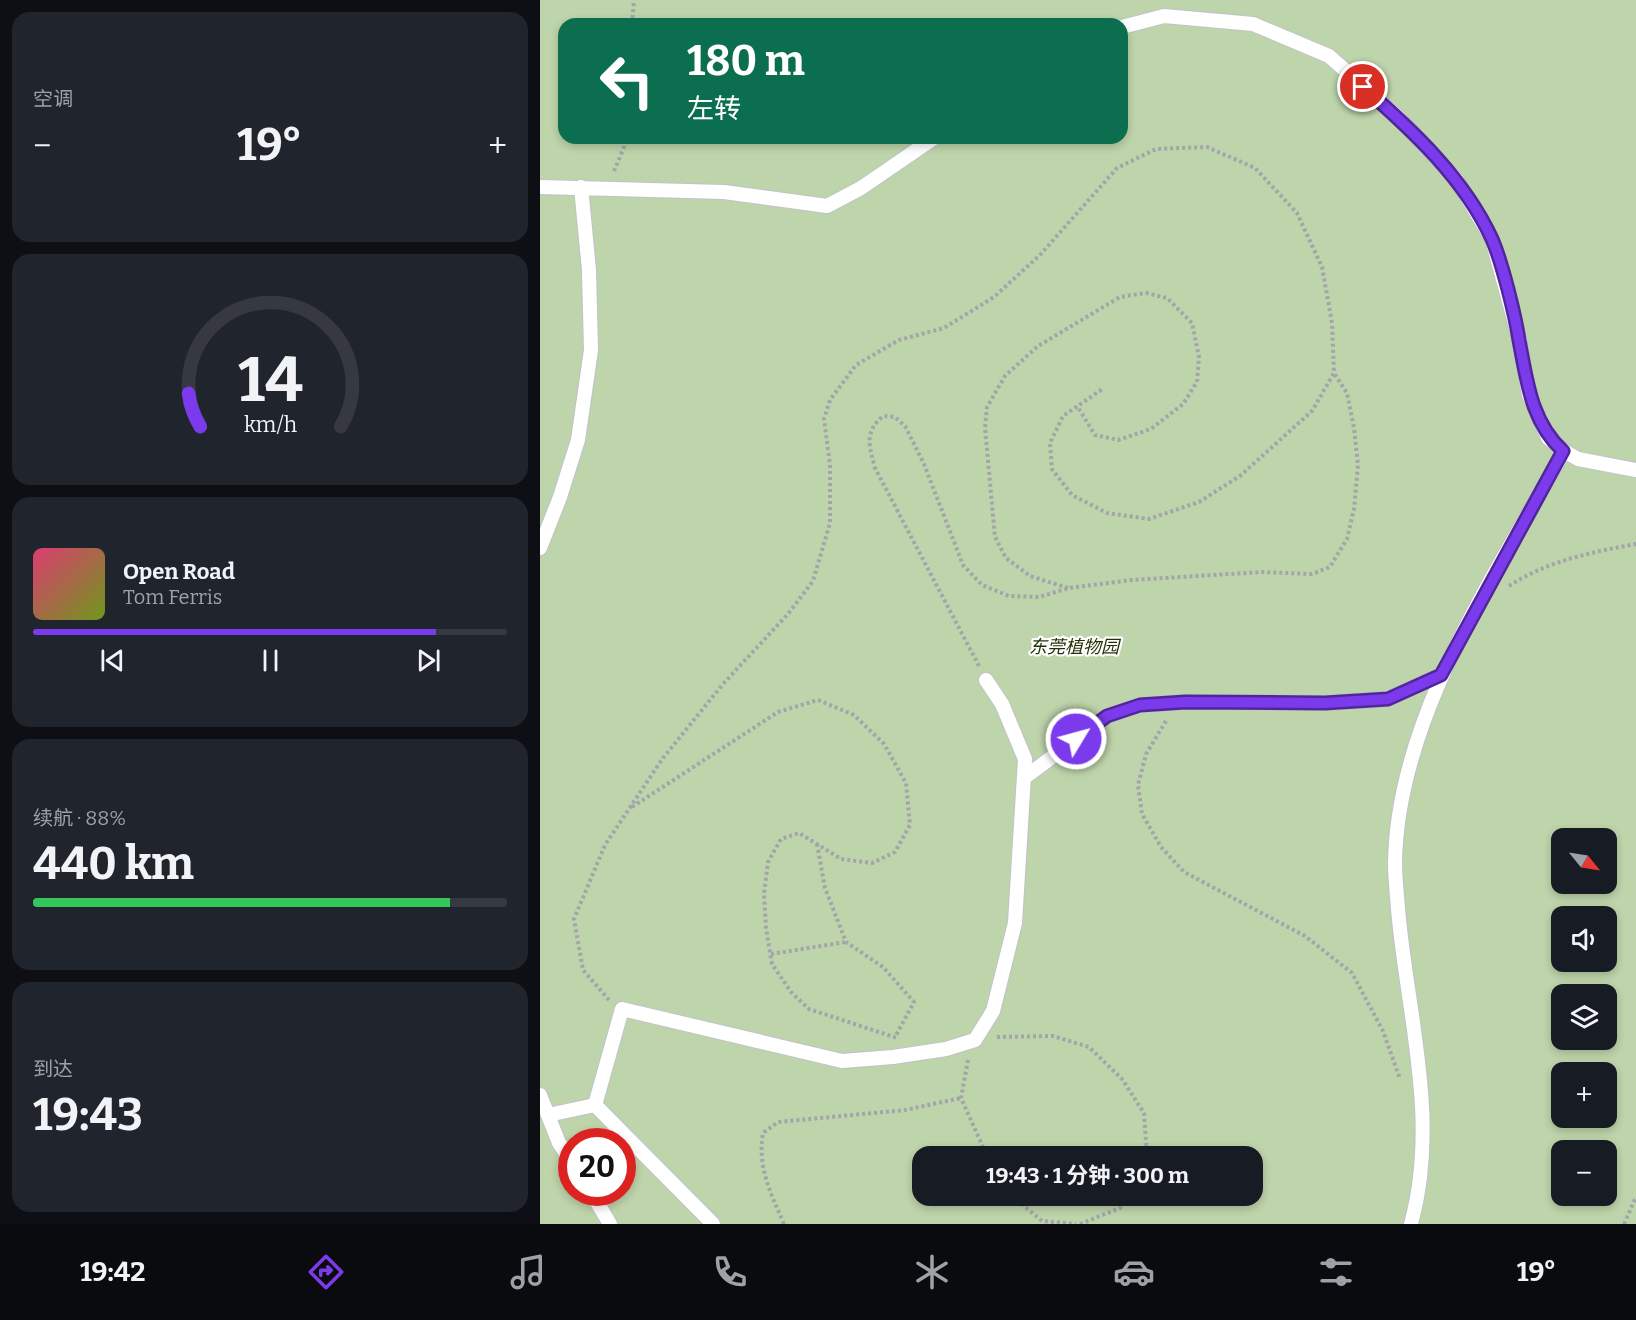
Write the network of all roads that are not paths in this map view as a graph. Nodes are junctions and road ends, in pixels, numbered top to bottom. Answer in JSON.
{"nodes":[{"id":1,"x":1128,"y":25,"type":"edge"},
{"id":2,"x":925,"y":144,"type":"edge"},
{"id":3,"x":581,"y":187,"type":"junction"},
{"id":4,"x":540,"y":188,"type":"edge"},
{"id":5,"x":1563,"y":451,"type":"junction"},
{"id":6,"x":1636,"y":470,"type":"edge"},
{"id":7,"x":540,"y":548,"type":"edge"},
{"id":8,"x":1441,"y":675,"type":"junction"},
{"id":9,"x":986,"y":680,"type":"road end"},
{"id":10,"x":1024,"y":778,"type":"junction"},
{"id":11,"x":540,"y":1095,"type":"edge"},
{"id":12,"x":595,"y":1105,"type":"junction"},
{"id":13,"x":548,"y":1115,"type":"junction"},
{"id":14,"x":558,"y":1140,"type":"edge"},
{"id":15,"x":599,"y":1206,"type":"edge"},
{"id":16,"x":610,"y":1224,"type":"edge"},
{"id":17,"x":712,"y":1224,"type":"edge"},
{"id":18,"x":1411,"y":1224,"type":"edge"}],
"edges":[{"from":1,"to":5,"type":"lane"},
{"from":2,"to":3,"type":"lane"},
{"from":3,"to":4,"type":"lane"},
{"from":3,"to":7,"type":"lane"},
{"from":5,"to":6,"type":"lane"},
{"from":5,"to":8,"type":"lane"},
{"from":8,"to":10,"type":"lane"},
{"from":8,"to":18,"type":"lane"},
{"from":9,"to":10,"type":"lane"},
{"from":10,"to":12,"type":"lane"},
{"from":11,"to":13,"type":"lane"},
{"from":12,"to":13,"type":"lane"},
{"from":12,"to":17,"type":"lane"},
{"from":13,"to":14,"type":"lane"},
{"from":15,"to":16,"type":"lane"}]}
